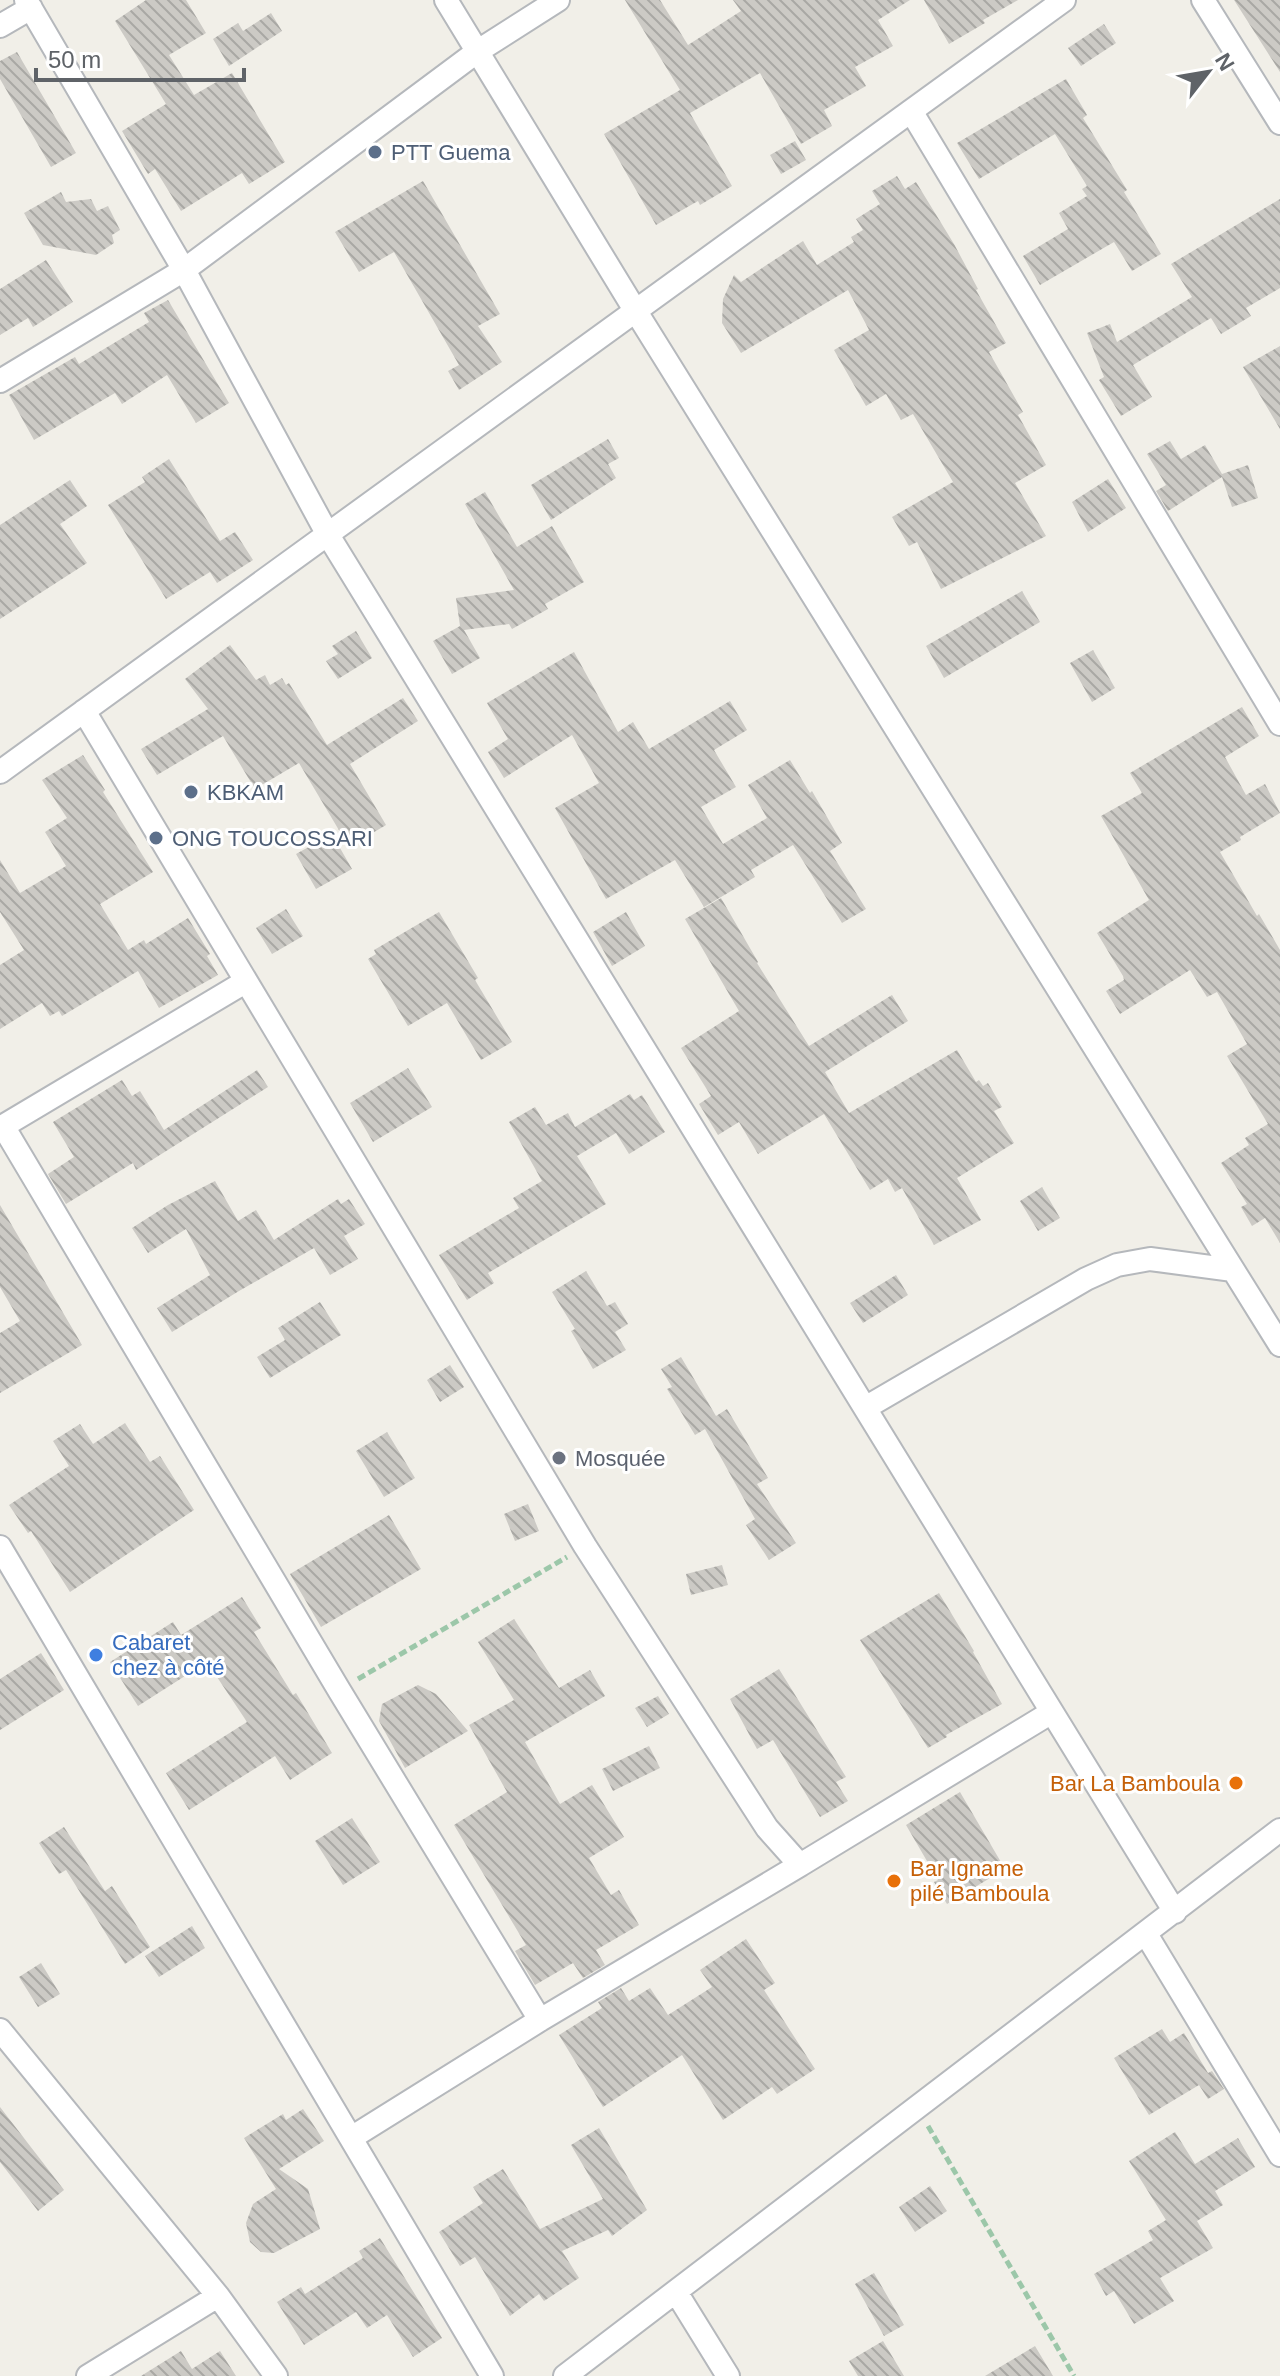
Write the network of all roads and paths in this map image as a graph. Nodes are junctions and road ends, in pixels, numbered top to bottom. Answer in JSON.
{"nodes":[{"id":1,"x":446,"y":0,"type":"edge"},
{"id":2,"x":558,"y":0,"type":"edge"},
{"id":3,"x":1064,"y":0,"type":"edge"},
{"id":4,"x":1203,"y":0,"type":"edge"},
{"id":5,"x":28,"y":4,"type":"edge"},
{"id":6,"x":0,"y":26,"type":"edge"},
{"id":7,"x":478,"y":51,"type":"junction"},
{"id":8,"x":911,"y":111,"type":"junction"},
{"id":9,"x":1280,"y":123,"type":"edge"},
{"id":10,"x":184,"y":270,"type":"junction"},
{"id":11,"x":635,"y":310,"type":"junction"},
{"id":12,"x":0,"y":381,"type":"edge"},
{"id":13,"x":328,"y":535,"type":"junction"},
{"id":14,"x":84,"y":711,"type":"junction"},
{"id":15,"x":1280,"y":724,"type":"edge"},
{"id":16,"x":0,"y":772,"type":"edge"},
{"id":17,"x":245,"y":982,"type":"junction"},
{"id":18,"x":2,"y":1127,"type":"edge"},
{"id":19,"x":1233,"y":1270,"type":"junction"},
{"id":20,"x":1279,"y":1342,"type":"edge"},
{"id":21,"x":865,"y":1408,"type":"junction"},
{"id":22,"x":585,"y":1546,"type":"junction"},
{"id":23,"x":0,"y":1547,"type":"edge"},
{"id":24,"x":339,"y":1690,"type":"junction"},
{"id":25,"x":1052,"y":1712,"type":"junction"},
{"id":26,"x":1280,"y":1830,"type":"edge"},
{"id":27,"x":800,"y":1865,"type":"junction"},
{"id":28,"x":1175,"y":1912,"type":"junction"},
{"id":29,"x":1146,"y":1934,"type":"junction"},
{"id":30,"x":540,"y":2020,"type":"junction"},
{"id":31,"x":0,"y":2030,"type":"edge"},
{"id":32,"x":917,"y":2108,"type":"junction"},
{"id":33,"x":351,"y":2138,"type":"junction"},
{"id":34,"x":1280,"y":2155,"type":"edge"},
{"id":35,"x":676,"y":2292,"type":"junction"},
{"id":36,"x":218,"y":2296,"type":"junction"},
{"id":37,"x":88,"y":2376,"type":"edge"},
{"id":38,"x":276,"y":2376,"type":"edge"},
{"id":39,"x":492,"y":2376,"type":"edge"},
{"id":40,"x":565,"y":2376,"type":"edge"},
{"id":41,"x":728,"y":2376,"type":"edge"},
{"id":42,"x":1074,"y":2376,"type":"edge"}],
"edges":[{"from":1,"to":7,"type":"street"},
{"from":2,"to":7,"type":"street"},
{"from":3,"to":8,"type":"street"},
{"from":4,"to":9,"type":"street"},
{"from":5,"to":6,"type":"street"},
{"from":5,"to":10,"type":"street"},
{"from":7,"to":10,"type":"street"},
{"from":7,"to":11,"type":"street"},
{"from":8,"to":11,"type":"street"},
{"from":8,"to":15,"type":"street"},
{"from":10,"to":12,"type":"street"},
{"from":10,"to":13,"type":"street"},
{"from":11,"to":13,"type":"street"},
{"from":11,"to":19,"type":"street"},
{"from":13,"to":14,"type":"street"},
{"from":13,"to":21,"type":"street"},
{"from":14,"to":16,"type":"street"},
{"from":14,"to":17,"type":"street"},
{"from":17,"to":18,"type":"street"},
{"from":17,"to":22,"type":"street"},
{"from":18,"to":24,"type":"street"},
{"from":19,"to":20,"type":"street"},
{"from":19,"to":21,"type":"street"},
{"from":21,"to":25,"type":"street"},
{"from":22,"to":24,"type":"path"},
{"from":22,"to":27,"type":"street"},
{"from":23,"to":33,"type":"street"},
{"from":24,"to":30,"type":"street"},
{"from":25,"to":27,"type":"street"},
{"from":25,"to":28,"type":"street"},
{"from":26,"to":28,"type":"street"},
{"from":27,"to":30,"type":"street"},
{"from":28,"to":29,"type":"street"},
{"from":29,"to":32,"type":"street"},
{"from":29,"to":34,"type":"street"},
{"from":30,"to":33,"type":"street"},
{"from":31,"to":36,"type":"street"},
{"from":32,"to":35,"type":"street"},
{"from":32,"to":42,"type":"path"},
{"from":33,"to":39,"type":"street"},
{"from":35,"to":40,"type":"street"},
{"from":35,"to":41,"type":"street"},
{"from":36,"to":37,"type":"street"},
{"from":36,"to":38,"type":"street"}]}
